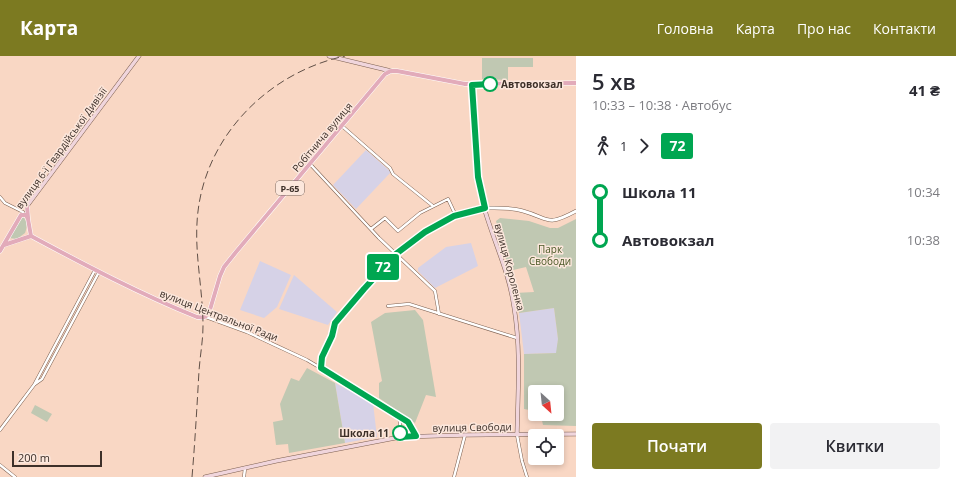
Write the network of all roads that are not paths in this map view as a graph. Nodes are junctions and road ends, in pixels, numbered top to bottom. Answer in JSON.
{"nodes":[{"id":1,"x":139,"y":56,"type":"edge"},
{"id":2,"x":329,"y":56,"type":"edge"},
{"id":3,"x":391,"y":71,"type":"junction"},
{"id":4,"x":576,"y":83,"type":"edge"},
{"id":5,"x":472,"y":85,"type":"junction"},
{"id":6,"x":342,"y":126,"type":"junction"},
{"id":7,"x":310,"y":164,"type":"junction"},
{"id":8,"x":0,"y":198,"type":"edge"},
{"id":9,"x":27,"y":206,"type":"junction"},
{"id":10,"x":432,"y":206,"type":"junction"},
{"id":11,"x":485,"y":208,"type":"junction"},
{"id":12,"x":576,"y":211,"type":"edge"},
{"id":13,"x":22,"y":214,"type":"junction"},
{"id":14,"x":456,"y":216,"type":"junction"},
{"id":15,"x":28,"y":219,"type":"junction"},
{"id":16,"x":371,"y":229,"type":"junction"},
{"id":17,"x":30,"y":236,"type":"junction"},
{"id":18,"x":7,"y":237,"type":"junction"},
{"id":19,"x":14,"y":242,"type":"junction"},
{"id":20,"x":4,"y":245,"type":"junction"},
{"id":21,"x":0,"y":251,"type":"edge"},
{"id":22,"x":396,"y":254,"type":"junction"},
{"id":23,"x":97,"y":271,"type":"junction"},
{"id":24,"x":388,"y":306,"type":"dead end"},
{"id":25,"x":439,"y":314,"type":"junction"},
{"id":26,"x":206,"y":317,"type":"junction"},
{"id":27,"x":518,"y":338,"type":"junction"},
{"id":28,"x":321,"y":368,"type":"junction"},
{"id":29,"x":34,"y":384,"type":"junction"},
{"id":30,"x":398,"y":416,"type":"junction"},
{"id":31,"x":0,"y":430,"type":"edge"},
{"id":32,"x":465,"y":434,"type":"junction"},
{"id":33,"x":576,"y":434,"type":"edge"},
{"id":34,"x":517,"y":435,"type":"junction"},
{"id":35,"x":416,"y":436,"type":"junction"},
{"id":36,"x":400,"y":437,"type":"junction"},
{"id":37,"x":0,"y":465,"type":"edge"},
{"id":38,"x":245,"y":468,"type":"junction"},
{"id":39,"x":15,"y":477,"type":"edge"},
{"id":40,"x":205,"y":477,"type":"edge"},
{"id":41,"x":244,"y":477,"type":"edge"},
{"id":42,"x":454,"y":477,"type":"edge"},
{"id":43,"x":527,"y":477,"type":"edge"}],
"edges":[{"from":1,"to":9,"type":"main road","name":"вулиця 6-ї Гвардійської Дивізії"},
{"from":2,"to":3,"type":"main road"},
{"from":3,"to":5,"type":"main road"},
{"from":3,"to":6,"type":"main road","name":"Робітнича вулиця","number":"Р-65"},
{"from":4,"to":5,"type":"main road"},
{"from":5,"to":11,"type":"main road","name":"вулиця Короленка"},
{"from":6,"to":7,"type":"main road","name":"Робітнича вулиця","number":"Р-65"},
{"from":6,"to":10,"type":"street"},
{"from":7,"to":16,"type":"street"},
{"from":7,"to":26,"type":"main road","name":"Робітнича вулиця","number":"Р-65"},
{"from":8,"to":13,"type":"street"},
{"from":9,"to":13,"type":"street","name":"вулиця 6-ї Гвардійської Дивізії"},
{"from":9,"to":15,"type":"main road"},
{"from":10,"to":14,"type":"street"},
{"from":10,"to":16,"type":"street"},
{"from":11,"to":12,"type":"street"},
{"from":11,"to":14,"type":"street"},
{"from":11,"to":27,"type":"main road","name":"вулиця Короленка"},
{"from":13,"to":15,"type":"main road"},
{"from":13,"to":18,"type":"main road","name":"вулиця 6-ї Гвардійської Дивізії"},
{"from":14,"to":22,"type":"street"},
{"from":15,"to":17,"type":"main road"},
{"from":16,"to":22,"type":"street"},
{"from":17,"to":19,"type":"main road"},
{"from":17,"to":23,"type":"main road","name":"вулиця Центральної Ради"},
{"from":18,"to":19,"type":"main road"},
{"from":18,"to":20,"type":"main road","name":"вулиця 6-ї Гвардійської Дивізії"},
{"from":19,"to":20,"type":"main road"},
{"from":20,"to":21,"type":"main road","name":"вулиця 6-ї Гвардійської Дивізії"},
{"from":22,"to":25,"type":"street"},
{"from":22,"to":28,"type":"street"},
{"from":23,"to":26,"type":"main road","name":"вулиця Центральної Ради"},
{"from":23,"to":29,"type":"street"},
{"from":23,"to":29,"type":"street"},
{"from":24,"to":25,"type":"street"},
{"from":25,"to":27,"type":"street"},
{"from":26,"to":28,"type":"street","name":"вулиця Центральної Ради"},
{"from":27,"to":34,"type":"main road","name":"вулиця Короленка"},
{"from":28,"to":30,"type":"street","name":"вулиця Центральної Ради"},
{"from":29,"to":31,"type":"street"},
{"from":30,"to":35,"type":"street","name":"вулиця Центральної Ради"},
{"from":30,"to":36,"type":"street"},
{"from":32,"to":34,"type":"main road","name":"вулиця Свободи"},
{"from":32,"to":35,"type":"main road","name":"вулиця Свободи"},
{"from":32,"to":42,"type":"street"},
{"from":33,"to":34,"type":"main road","name":"вулиця Свободи"},
{"from":34,"to":43,"type":"street","name":"вулиця Короленка"},
{"from":35,"to":36,"type":"main road","name":"вулиця Свободи"},
{"from":36,"to":38,"type":"main road","name":"вулиця Свободи"},
{"from":37,"to":39,"type":"street"},
{"from":38,"to":40,"type":"main road","name":"вулиця Свободи"},
{"from":38,"to":41,"type":"street"}]}
